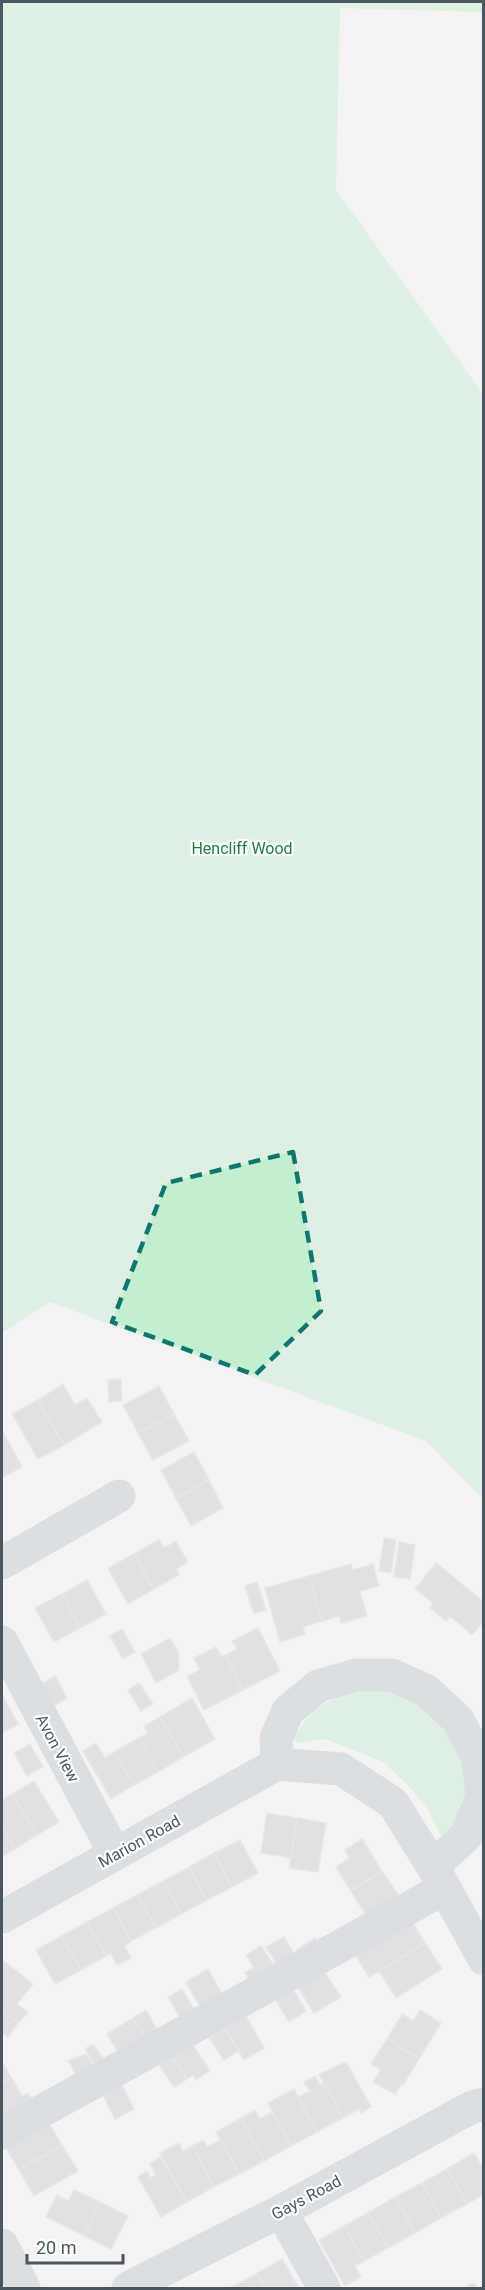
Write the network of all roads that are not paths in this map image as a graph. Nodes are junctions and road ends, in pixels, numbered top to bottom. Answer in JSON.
{"nodes":[{"id":1,"x":119,"y":1496,"type":"dead end"},
{"id":2,"x":2,"y":1563,"type":"edge"},
{"id":3,"x":2,"y":1642,"type":"edge"},
{"id":4,"x":278,"y":1764,"type":"junction"},
{"id":5,"x":115,"y":1854,"type":"junction"},
{"id":6,"x":455,"y":1894,"type":"edge"},
{"id":7,"x":2,"y":1917,"type":"edge"},
{"id":8,"x":483,"y":1959,"type":"edge"},
{"id":9,"x":483,"y":2104,"type":"edge"},
{"id":10,"x":2,"y":2133,"type":"edge"},
{"id":11,"x":281,"y":2211,"type":"junction"},
{"id":12,"x":2,"y":2245,"type":"edge"},
{"id":13,"x":24,"y":2289,"type":"edge"},
{"id":14,"x":128,"y":2289,"type":"edge"},
{"id":15,"x":324,"y":2289,"type":"edge"}],
"edges":[{"from":1,"to":2,"type":"street"},
{"from":3,"to":5,"type":"street","name":"Avon View"},
{"from":4,"to":5,"type":"street","name":"Marion Road"},
{"from":4,"to":6,"type":"street"},
{"from":4,"to":6,"type":"street"},
{"from":5,"to":7,"type":"street","name":"Marion Road"},
{"from":6,"to":8,"type":"street"},
{"from":6,"to":10,"type":"street"},
{"from":9,"to":11,"type":"street","name":"Gays Road"},
{"from":11,"to":14,"type":"street","name":"Gays Road"},
{"from":11,"to":15,"type":"street"},
{"from":12,"to":13,"type":"street"}]}
